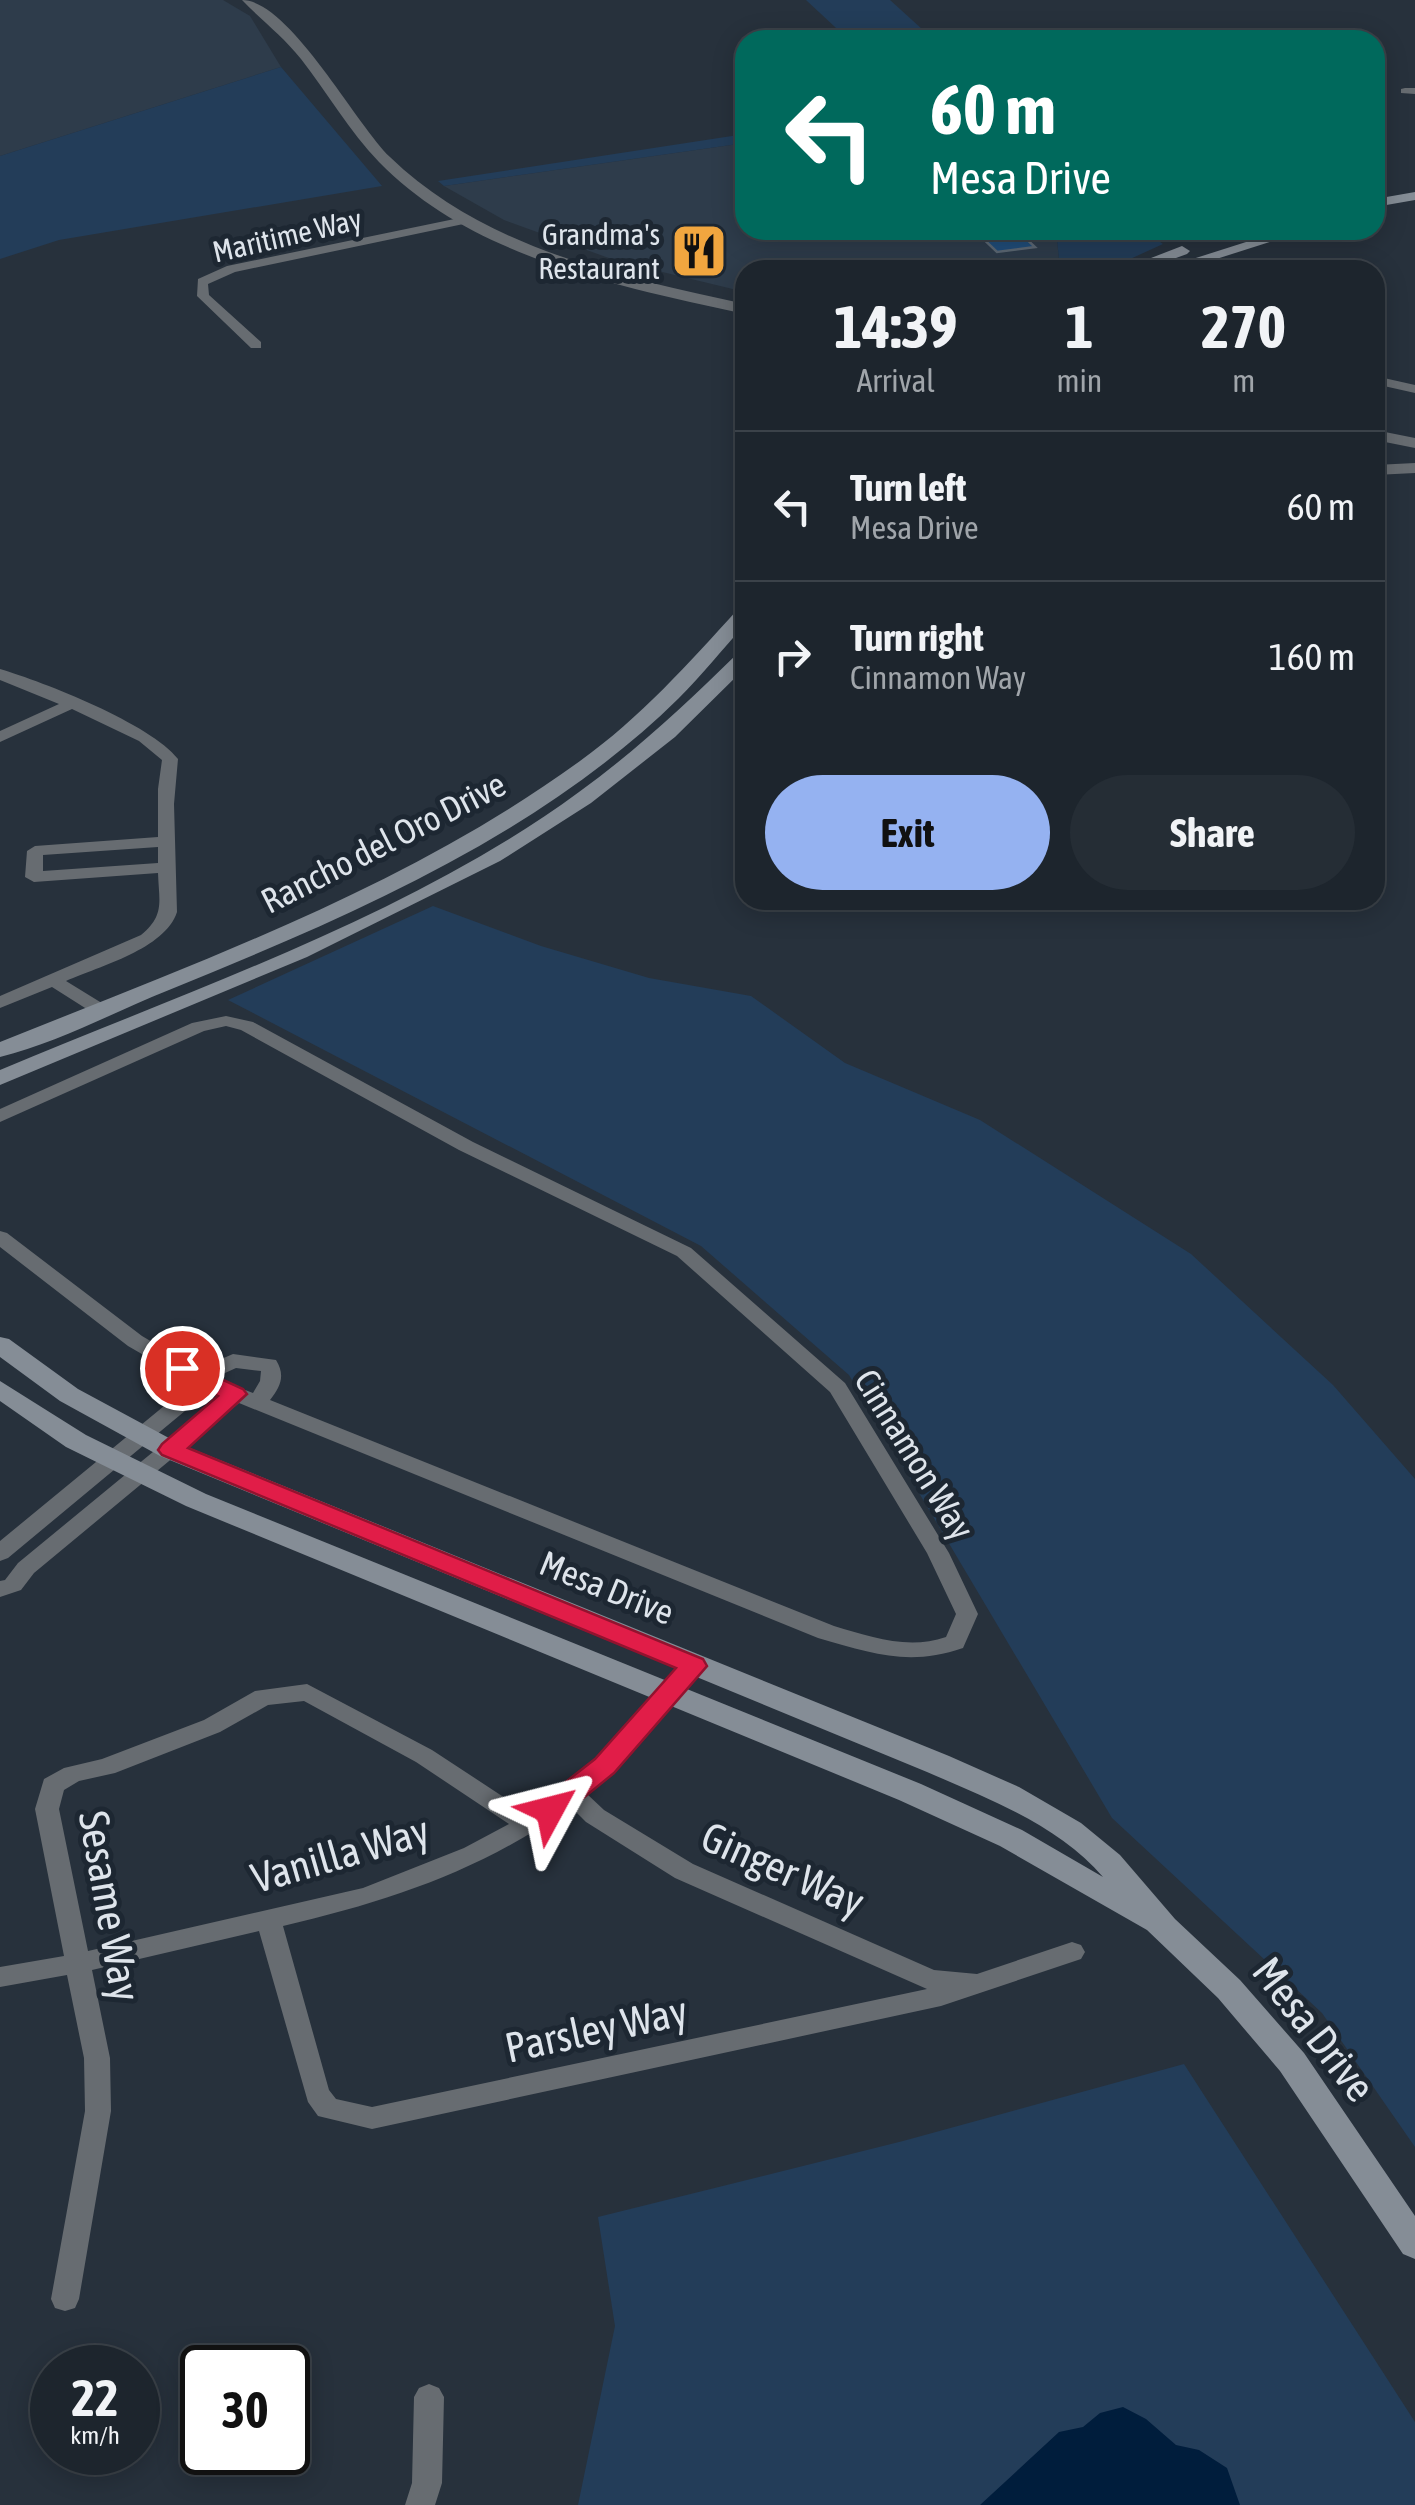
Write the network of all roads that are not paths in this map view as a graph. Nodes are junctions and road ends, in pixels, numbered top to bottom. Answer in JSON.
{"nodes":[{"id":1,"x":248,"y":0,"type":"edge"},
{"id":2,"x":1415,"y":196,"type":"edge"},
{"id":3,"x":1385,"y":206,"type":"edge"},
{"id":4,"x":1415,"y":206,"type":"edge"},
{"id":5,"x":1385,"y":208,"type":"edge"},
{"id":6,"x":469,"y":220,"type":"junction"},
{"id":7,"x":1222,"y":240,"type":"edge"},
{"id":8,"x":1266,"y":240,"type":"edge"},
{"id":9,"x":1160,"y":260,"type":"edge"},
{"id":10,"x":1200,"y":260,"type":"edge"},
{"id":11,"x":735,"y":306,"type":"edge"},
{"id":12,"x":256,"y":345,"type":"dead end"},
{"id":13,"x":1385,"y":378,"type":"edge"},
{"id":14,"x":1415,"y":389,"type":"edge"},
{"id":15,"x":1415,"y":468,"type":"edge"},
{"id":16,"x":1385,"y":470,"type":"edge"},
{"id":17,"x":735,"y":625,"type":"edge"},
{"id":18,"x":735,"y":667,"type":"edge"},
{"id":19,"x":0,"y":674,"type":"edge"},
{"id":20,"x":24,"y":685,"type":"junction"},
{"id":21,"x":0,"y":696,"type":"edge"},
{"id":22,"x":68,"y":704,"type":"junction"},
{"id":23,"x":0,"y":737,"type":"edge"},
{"id":24,"x":167,"y":841,"type":"junction"},
{"id":25,"x":168,"y":867,"type":"junction"},
{"id":26,"x":222,"y":958,"type":"junction"},
{"id":27,"x":51,"y":980,"type":"junction"},
{"id":28,"x":0,"y":1003,"type":"edge"},
{"id":29,"x":99,"y":1009,"type":"junction"},
{"id":30,"x":126,"y":1023,"type":"junction"},
{"id":31,"x":0,"y":1050,"type":"edge"},
{"id":32,"x":44,"y":1059,"type":"junction"},
{"id":33,"x":0,"y":1078,"type":"edge"},
{"id":34,"x":0,"y":1116,"type":"edge"},
{"id":35,"x":0,"y":1237,"type":"edge"},
{"id":36,"x":0,"y":1345,"type":"edge"},
{"id":37,"x":202,"y":1380,"type":"junction"},
{"id":38,"x":0,"y":1389,"type":"edge"},
{"id":39,"x":245,"y":1399,"type":"junction"},
{"id":40,"x":142,"y":1436,"type":"junction"},
{"id":41,"x":170,"y":1450,"type":"junction"},
{"id":42,"x":114,"y":1461,"type":"junction"},
{"id":43,"x":141,"y":1474,"type":"junction"},
{"id":44,"x":0,"y":1553,"type":"edge"},
{"id":45,"x":0,"y":1590,"type":"edge"},
{"id":46,"x":694,"y":1666,"type":"junction"},
{"id":47,"x":671,"y":1694,"type":"junction"},
{"id":48,"x":572,"y":1794,"type":"junction"},
{"id":49,"x":528,"y":1825,"type":"junction"},
{"id":50,"x":268,"y":1918,"type":"junction"},
{"id":51,"x":1164,"y":1928,"type":"junction"},
{"id":52,"x":1072,"y":1952,"type":"dead end"},
{"id":53,"x":78,"y":1964,"type":"junction"},
{"id":54,"x":0,"y":1977,"type":"edge"},
{"id":55,"x":976,"y":1982,"type":"junction"},
{"id":56,"x":1415,"y":2244,"type":"edge"},
{"id":57,"x":66,"y":2299,"type":"dead end"},
{"id":58,"x":429,"y":2398,"type":"dead end"},
{"id":59,"x":420,"y":2505,"type":"edge"}],
"edges":[{"from":1,"to":6,"type":"street"},
{"from":2,"to":3,"type":"main road"},
{"from":4,"to":5,"type":"main road"},
{"from":6,"to":11,"type":"street"},
{"from":6,"to":12,"type":"street","name":"Maritime Way"},
{"from":7,"to":9,"type":"main road"},
{"from":8,"to":10,"type":"main road"},
{"from":13,"to":14,"type":"street"},
{"from":15,"to":16,"type":"street"},
{"from":17,"to":26,"type":"main road","name":"Rancho del Oro Drive"},
{"from":18,"to":30,"type":"main road","name":"Rancho del Oro Drive"},
{"from":19,"to":20,"type":"street"},
{"from":20,"to":21,"type":"street"},
{"from":20,"to":22,"type":"street"},
{"from":22,"to":23,"type":"street"},
{"from":22,"to":24,"type":"street"},
{"from":24,"to":25,"type":"street"},
{"from":24,"to":25,"type":"street"},
{"from":25,"to":27,"type":"street"},
{"from":26,"to":29,"type":"main road","name":"Rancho del Oro Drive"},
{"from":26,"to":30,"type":"main road"},
{"from":27,"to":28,"type":"street"},
{"from":27,"to":29,"type":"street"},
{"from":29,"to":31,"type":"main road","name":"Rancho del Oro Drive"},
{"from":29,"to":32,"type":"main road"},
{"from":30,"to":32,"type":"main road","name":"Rancho del Oro Drive"},
{"from":32,"to":33,"type":"main road","name":"Rancho del Oro Drive"},
{"from":34,"to":39,"type":"street","name":"Cinnamon Way"},
{"from":35,"to":37,"type":"street","name":"Cinnamon Way"},
{"from":36,"to":40,"type":"main road","name":"Mesa Drive"},
{"from":37,"to":39,"type":"street","name":"Cinnamon Way"},
{"from":37,"to":39,"type":"street"},
{"from":37,"to":40,"type":"street"},
{"from":38,"to":42,"type":"main road","name":"Mesa Drive"},
{"from":39,"to":41,"type":"street"},
{"from":40,"to":41,"type":"main road","name":"Mesa Drive"},
{"from":40,"to":42,"type":"street"},
{"from":41,"to":43,"type":"street"},
{"from":41,"to":46,"type":"main road","name":"Mesa Drive"},
{"from":42,"to":43,"type":"main road","name":"Mesa Drive"},
{"from":42,"to":44,"type":"street"},
{"from":43,"to":45,"type":"street"},
{"from":43,"to":47,"type":"main road","name":"Mesa Drive"},
{"from":46,"to":47,"type":"street","name":"Vanilla Way"},
{"from":46,"to":51,"type":"main road","name":"Mesa Drive"},
{"from":47,"to":48,"type":"street","name":"Vanilla Way"},
{"from":47,"to":51,"type":"main road","name":"Mesa Drive"},
{"from":48,"to":49,"type":"street","name":"Vanilla Way"},
{"from":48,"to":55,"type":"street","name":"Ginger Way"},
{"from":49,"to":50,"type":"street","name":"Vanilla Way"},
{"from":49,"to":53,"type":"street","name":"Sesame Way"},
{"from":50,"to":53,"type":"street","name":"Vanilla Way"},
{"from":50,"to":55,"type":"street","name":"Parsley Way"},
{"from":51,"to":56,"type":"main road","name":"Mesa Drive"},
{"from":52,"to":55,"type":"street","name":"Parsley Way"},
{"from":53,"to":54,"type":"street","name":"Vanilla Way"},
{"from":53,"to":57,"type":"street","name":"Sesame Way"},
{"from":58,"to":59,"type":"street"}]}
